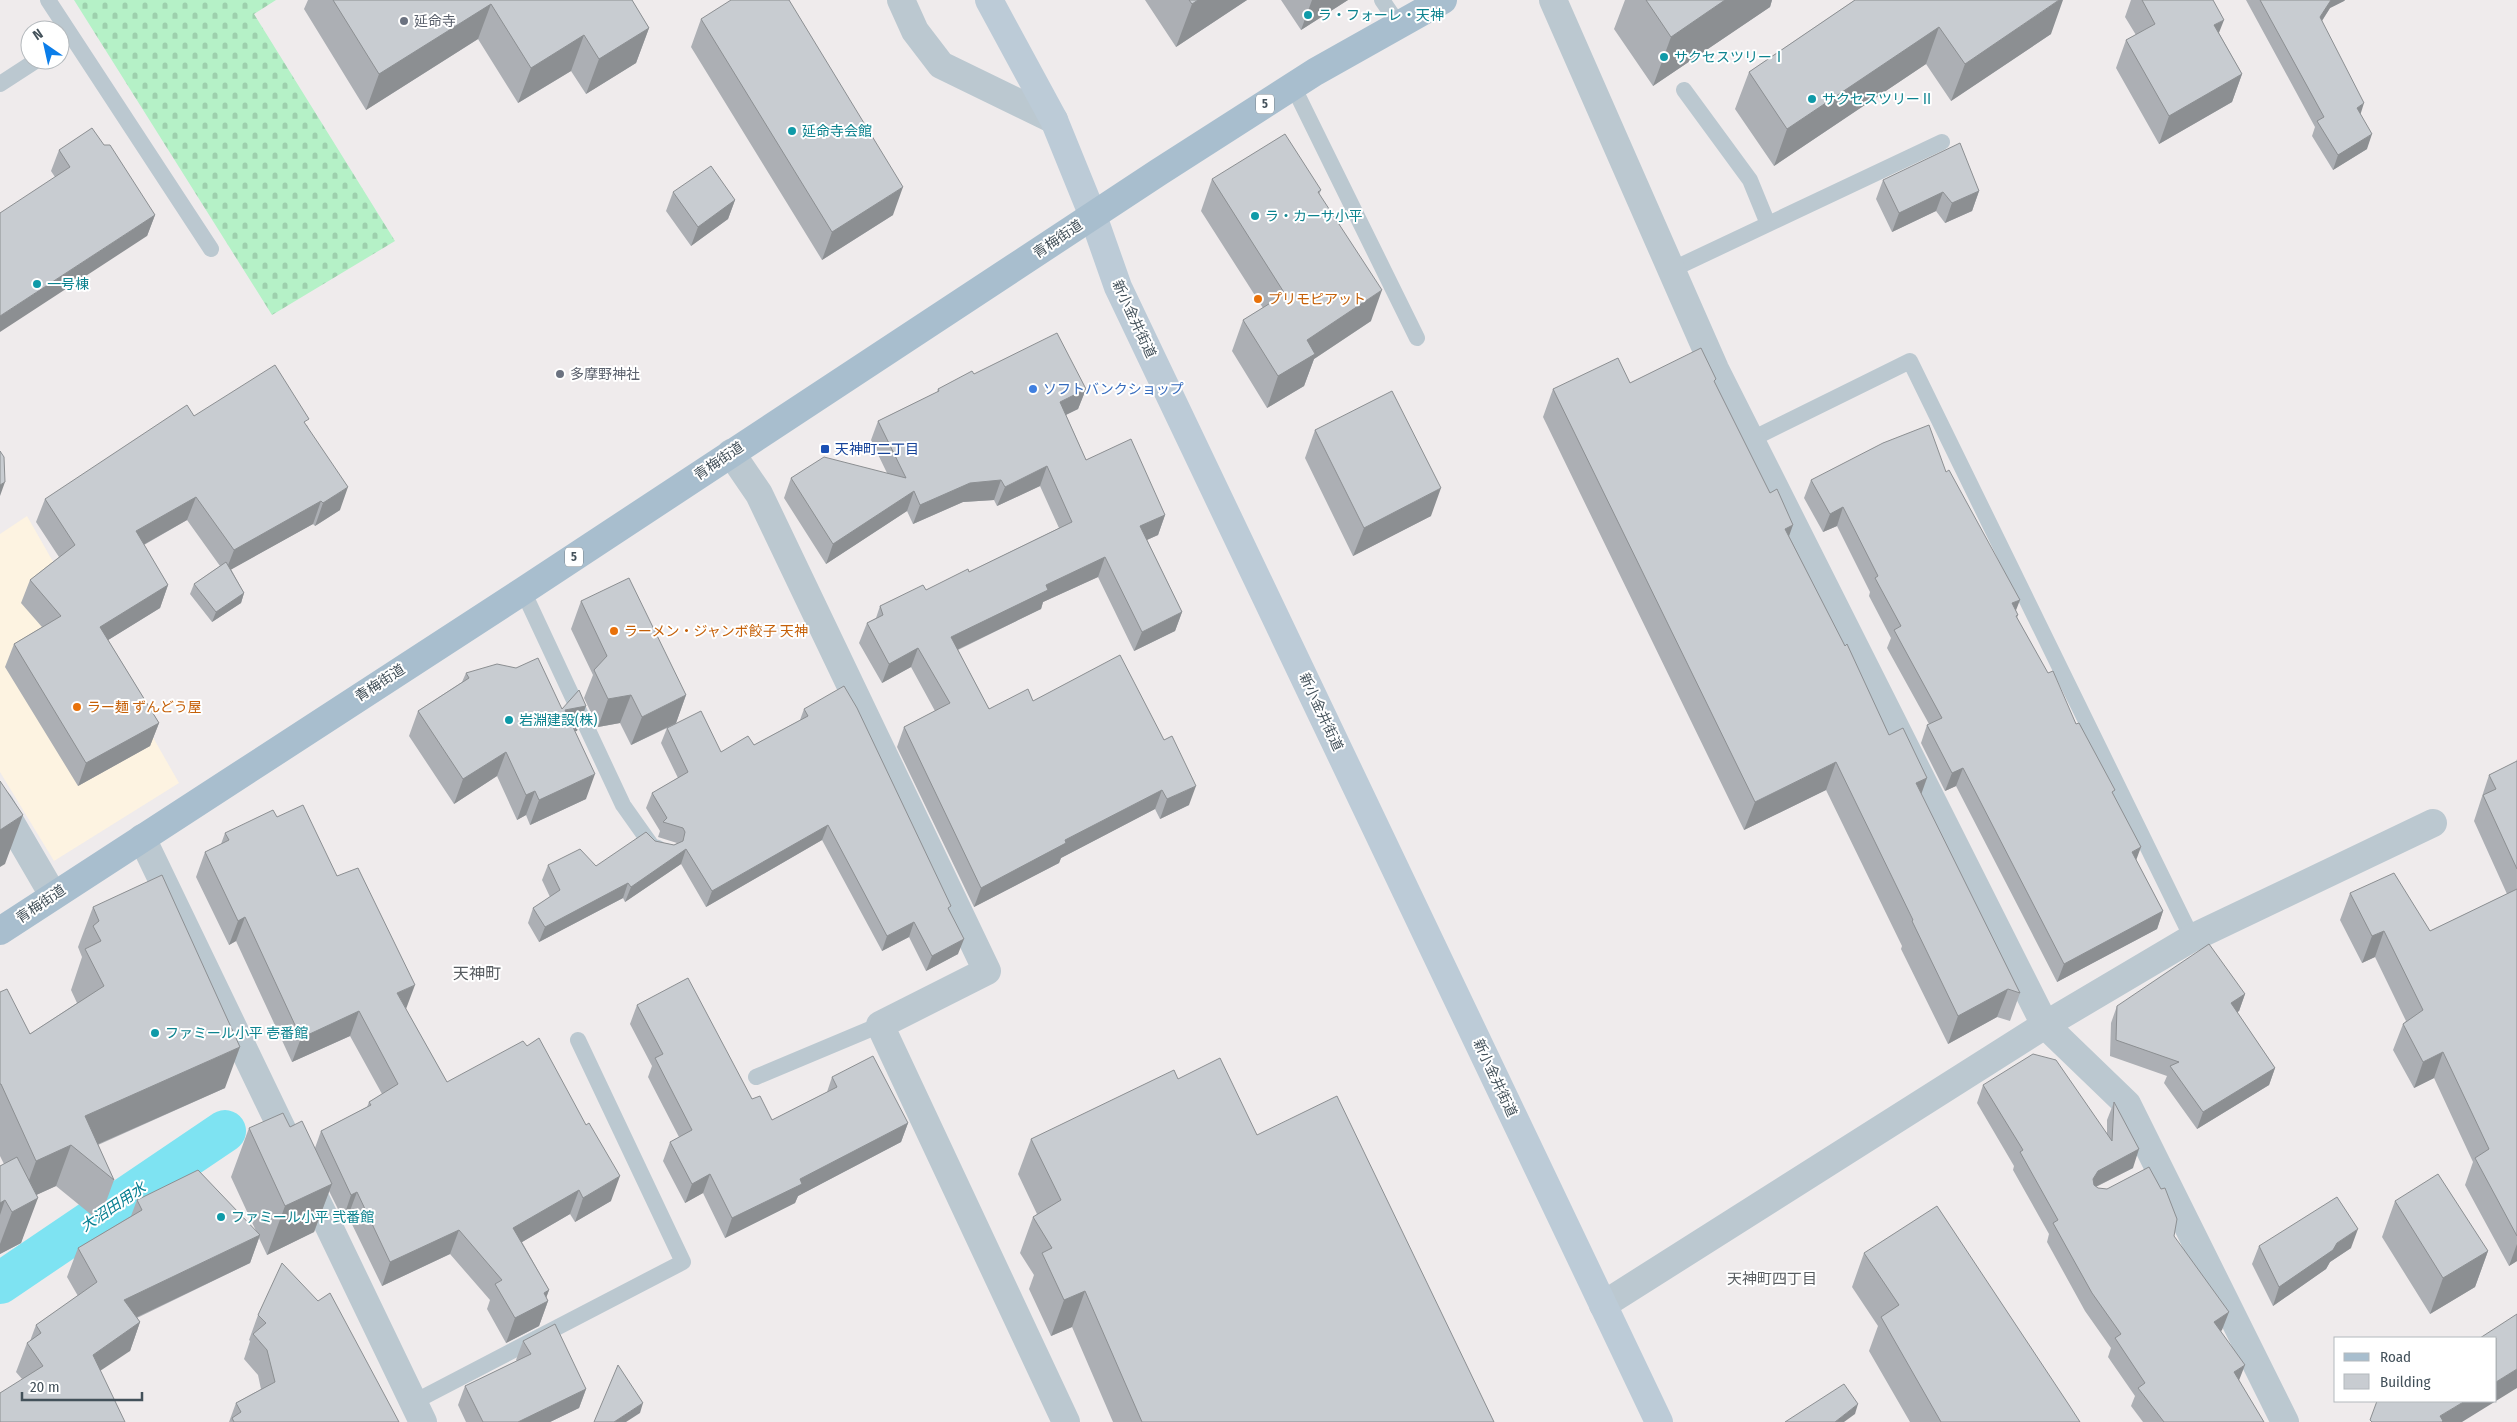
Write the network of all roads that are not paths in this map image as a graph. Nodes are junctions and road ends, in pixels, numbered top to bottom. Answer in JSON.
{"nodes":[{"id":1,"x":48,"y":0,"type":"edge"},
{"id":2,"x":901,"y":0,"type":"edge"},
{"id":3,"x":988,"y":0,"type":"edge"},
{"id":4,"x":1382,"y":0,"type":"edge"},
{"id":5,"x":1443,"y":0,"type":"edge"},
{"id":6,"x":1553,"y":0,"type":"edge"},
{"id":7,"x":57,"y":20,"type":"edge"},
{"id":8,"x":1400,"y":25,"type":"junction"},
{"id":9,"x":70,"y":48,"type":"edge"},
{"id":10,"x":22,"y":70,"type":"edge"},
{"id":11,"x":0,"y":84,"type":"edge"},
{"id":12,"x":1293,"y":86,"type":"junction"},
{"id":13,"x":1684,"y":90,"type":"dead end"},
{"id":14,"x":1054,"y":120,"type":"junction"},
{"id":15,"x":1942,"y":142,"type":"dead end"},
{"id":16,"x":1093,"y":216,"type":"junction"},
{"id":17,"x":1768,"y":224,"type":"junction"},
{"id":18,"x":211,"y":249,"type":"dead end"},
{"id":19,"x":1672,"y":270,"type":"junction"},
{"id":20,"x":1417,"y":338,"type":"dead end"},
{"id":21,"x":1750,"y":440,"type":"junction"},
{"id":22,"x":731,"y":453,"type":"junction"},
{"id":23,"x":523,"y":591,"type":"junction"},
{"id":24,"x":0,"y":804,"type":"edge"},
{"id":25,"x":2433,"y":823,"type":"dead end"},
{"id":26,"x":142,"y":838,"type":"junction"},
{"id":27,"x":670,"y":850,"type":"edge"},
{"id":28,"x":53,"y":895,"type":"junction"},
{"id":29,"x":0,"y":931,"type":"edge"},
{"id":30,"x":2192,"y":938,"type":"junction"},
{"id":31,"x":880,"y":1024,"type":"junction"},
{"id":32,"x":2045,"y":1025,"type":"junction"},
{"id":33,"x":578,"y":1040,"type":"dead end"},
{"id":34,"x":756,"y":1077,"type":"dead end"},
{"id":35,"x":1604,"y":1305,"type":"junction"},
{"id":36,"x":418,"y":1412,"type":"edge"},
{"id":37,"x":1066,"y":1422,"type":"edge"},
{"id":38,"x":1659,"y":1422,"type":"edge"},
{"id":39,"x":2284,"y":1422,"type":"edge"}],
"edges":[{"from":1,"to":7,"type":"lane"},
{"from":2,"to":14,"type":"street"},
{"from":3,"to":14,"type":"main road","name":"新小金井街道"},
{"from":4,"to":8,"type":"lane"},
{"from":5,"to":8,"type":"main road","name":"青梅街道","number":"5"},
{"from":6,"to":19,"type":"street"},
{"from":8,"to":12,"type":"main road","name":"青梅街道","number":"5"},
{"from":9,"to":18,"type":"lane"},
{"from":10,"to":11,"type":"lane"},
{"from":12,"to":16,"type":"main road","name":"青梅街道","number":"5"},
{"from":12,"to":20,"type":"lane"},
{"from":13,"to":17,"type":"lane"},
{"from":14,"to":16,"type":"main road","name":"新小金井街道"},
{"from":15,"to":17,"type":"lane"},
{"from":16,"to":22,"type":"main road","name":"青梅街道","number":"5"},
{"from":16,"to":35,"type":"main road","name":"新小金井街道"},
{"from":17,"to":19,"type":"lane"},
{"from":19,"to":21,"type":"street"},
{"from":21,"to":30,"type":"lane"},
{"from":21,"to":32,"type":"street"},
{"from":22,"to":23,"type":"main road","name":"青梅街道","number":"5"},
{"from":22,"to":31,"type":"street"},
{"from":23,"to":26,"type":"main road","name":"青梅街道","number":"5"},
{"from":23,"to":27,"type":"lane"},
{"from":24,"to":28,"type":"street"},
{"from":25,"to":30,"type":"street"},
{"from":26,"to":28,"type":"main road","name":"青梅街道","number":"5"},
{"from":26,"to":36,"type":"street"},
{"from":28,"to":29,"type":"main road","name":"青梅街道","number":"5"},
{"from":30,"to":32,"type":"street"},
{"from":31,"to":34,"type":"lane"},
{"from":31,"to":37,"type":"street"},
{"from":32,"to":35,"type":"street"},
{"from":32,"to":39,"type":"street"},
{"from":33,"to":36,"type":"lane"},
{"from":35,"to":38,"type":"main road","name":"新小金井街道"}]}
